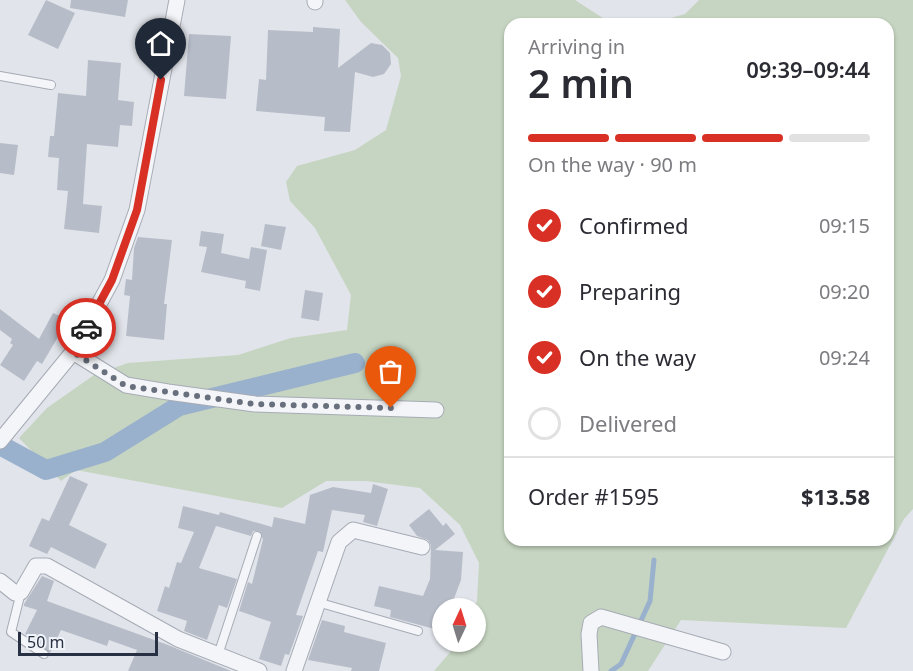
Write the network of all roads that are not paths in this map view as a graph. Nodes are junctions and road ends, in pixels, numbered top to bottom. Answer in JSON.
{"nodes":[{"id":1,"x":177,"y":0,"type":"edge"},
{"id":2,"x":0,"y":76,"type":"edge"},
{"id":3,"x":51,"y":85,"type":"dead end"},
{"id":4,"x":73,"y":352,"type":"junction"},
{"id":5,"x":436,"y":410,"type":"dead end"},
{"id":6,"x":0,"y":441,"type":"edge"},
{"id":7,"x":257,"y":536,"type":"dead end"},
{"id":8,"x":422,"y":547,"type":"dead end"},
{"id":9,"x":0,"y":581,"type":"edge"},
{"id":10,"x":21,"y":592,"type":"junction"},
{"id":11,"x":317,"y":602,"type":"junction"},
{"id":12,"x":418,"y":631,"type":"dead end"},
{"id":13,"x":723,"y":652,"type":"dead end"},
{"id":14,"x":44,"y":654,"type":"dead end"},
{"id":15,"x":218,"y":655,"type":"junction"},
{"id":16,"x":259,"y":671,"type":"edge"},
{"id":17,"x":294,"y":671,"type":"edge"},
{"id":18,"x":591,"y":671,"type":"edge"}],
"edges":[{"from":1,"to":4,"type":"street"},
{"from":2,"to":3,"type":"lane"},
{"from":4,"to":5,"type":"street"},
{"from":4,"to":6,"type":"street"},
{"from":7,"to":15,"type":"lane"},
{"from":8,"to":11,"type":"street"},
{"from":9,"to":10,"type":"street"},
{"from":10,"to":14,"type":"lane"},
{"from":10,"to":15,"type":"street"},
{"from":11,"to":12,"type":"lane"},
{"from":11,"to":17,"type":"street"},
{"from":13,"to":18,"type":"street"},
{"from":15,"to":16,"type":"street"}]}
